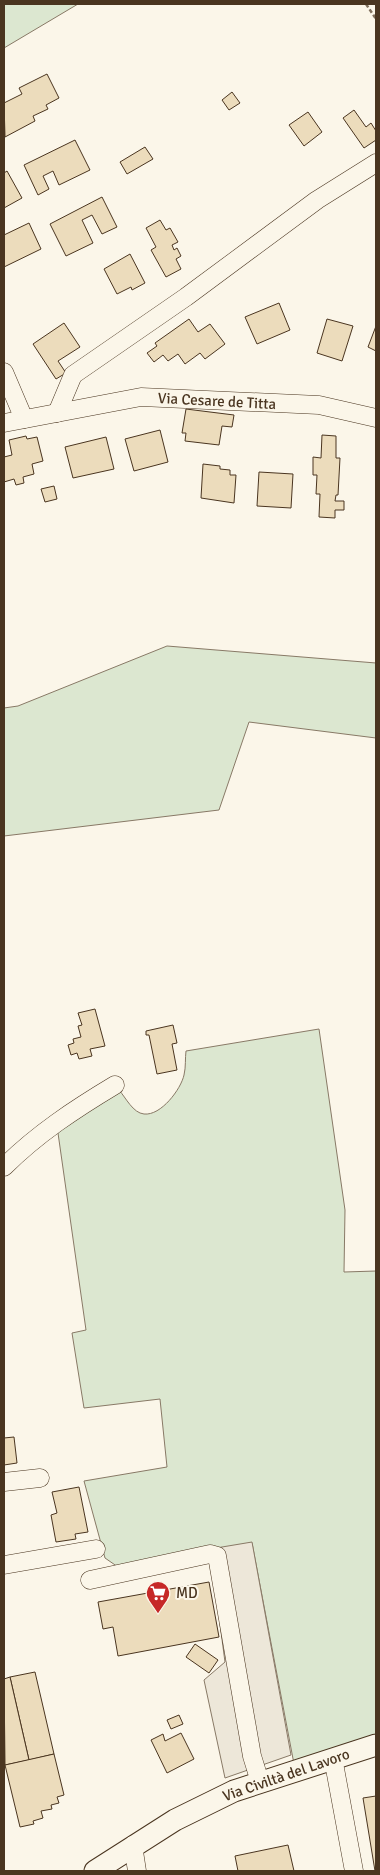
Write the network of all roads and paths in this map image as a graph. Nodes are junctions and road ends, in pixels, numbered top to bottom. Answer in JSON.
{"nodes":[{"id":1,"x":366,"y":4,"type":"edge"},
{"id":2,"x":376,"y":19,"type":"edge"},
{"id":3,"x":376,"y":162,"type":"edge"},
{"id":4,"x":4,"y":372,"type":"edge"},
{"id":5,"x":57,"y":413,"type":"junction"},
{"id":6,"x":376,"y":418,"type":"edge"},
{"id":7,"x":24,"y":419,"type":"junction"},
{"id":8,"x":4,"y":423,"type":"edge"},
{"id":9,"x":114,"y":1084,"type":"dead end"},
{"id":10,"x":4,"y":1167,"type":"edge"},
{"id":11,"x":40,"y":1478,"type":"dead end"},
{"id":12,"x":4,"y":1482,"type":"edge"},
{"id":13,"x":96,"y":1549,"type":"dead end"},
{"id":14,"x":4,"y":1565,"type":"edge"},
{"id":15,"x":90,"y":1580,"type":"dead end"},
{"id":16,"x":376,"y":1745,"type":"edge"},
{"id":17,"x":333,"y":1758,"type":"junction"},
{"id":18,"x":260,"y":1782,"type":"junction"},
{"id":19,"x":133,"y":1845,"type":"junction"},
{"id":20,"x":95,"y":1871,"type":"edge"},
{"id":21,"x":137,"y":1871,"type":"edge"},
{"id":22,"x":354,"y":1871,"type":"edge"}],
"edges":[{"from":1,"to":2,"type":"path"},
{"from":3,"to":5,"type":"street"},
{"from":4,"to":7,"type":"street"},
{"from":5,"to":6,"type":"street","name":"Via Cesare de Titta"},
{"from":5,"to":7,"type":"street","name":"Via Cesare de Titta"},
{"from":7,"to":8,"type":"street","name":"Via Cesare de Titta"},
{"from":9,"to":10,"type":"street"},
{"from":11,"to":12,"type":"street"},
{"from":13,"to":14,"type":"street"},
{"from":15,"to":18,"type":"street"},
{"from":16,"to":17,"type":"main road","name":"Via Civiltà del Lavoro"},
{"from":17,"to":18,"type":"main road","name":"Via Civiltà del Lavoro"},
{"from":17,"to":22,"type":"street"},
{"from":18,"to":19,"type":"main road","name":"Via Civiltà del Lavoro"},
{"from":19,"to":20,"type":"main road","name":"Via Civiltà del Lavoro"},
{"from":19,"to":21,"type":"street"}]}
